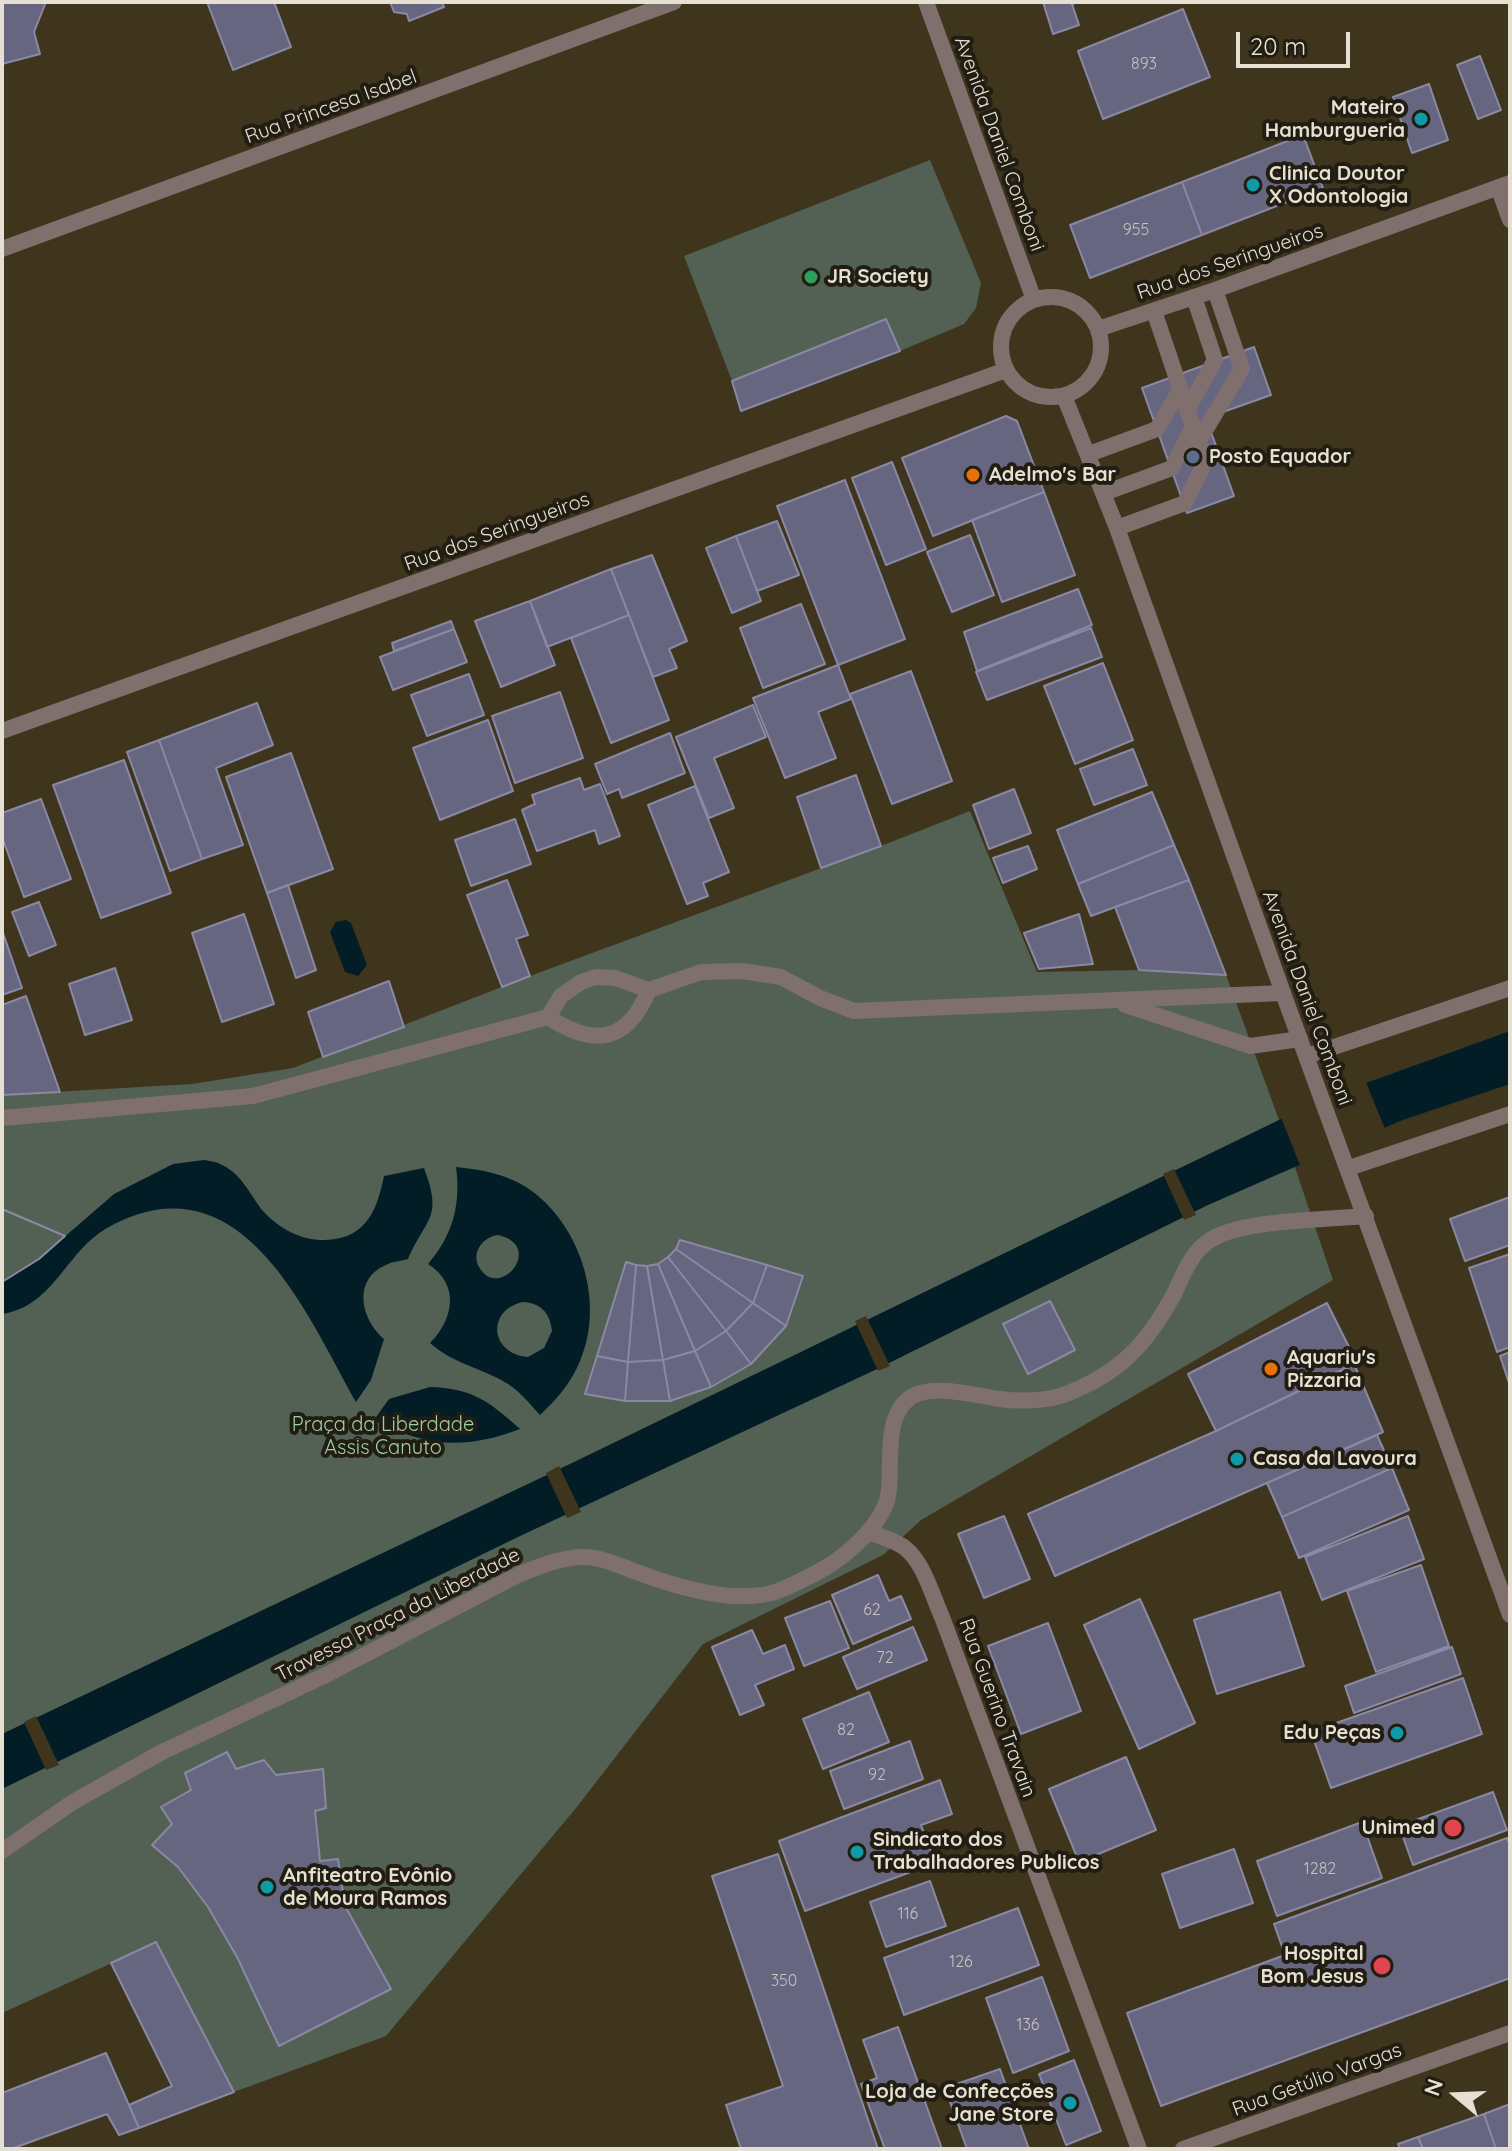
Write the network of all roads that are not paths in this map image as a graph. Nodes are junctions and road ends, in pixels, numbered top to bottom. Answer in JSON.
{"nodes":[{"id":1,"x":674,"y":2,"type":"edge"},
{"id":2,"x":926,"y":2,"type":"edge"},
{"id":3,"x":1504,"y":185,"type":"edge"},
{"id":4,"x":1510,"y":220,"type":"edge"},
{"id":5,"x":2,"y":249,"type":"edge"},
{"id":6,"x":1215,"y":290,"type":"junction"},
{"id":7,"x":1194,"y":297,"type":"junction"},
{"id":8,"x":1034,"y":300,"type":"junction"},
{"id":9,"x":1154,"y":311,"type":"junction"},
{"id":10,"x":1098,"y":329,"type":"junction"},
{"id":11,"x":1006,"y":370,"type":"junction"},
{"id":12,"x":1180,"y":390,"type":"junction"},
{"id":13,"x":1064,"y":396,"type":"junction"},
{"id":14,"x":1190,"y":418,"type":"junction"},
{"id":15,"x":1198,"y":442,"type":"junction"},
{"id":16,"x":1089,"y":454,"type":"junction"},
{"id":17,"x":1104,"y":493,"type":"junction"},
{"id":18,"x":1117,"y":528,"type":"junction"},
{"id":19,"x":2,"y":731,"type":"edge"},
{"id":20,"x":1510,"y":988,"type":"edge"},
{"id":21,"x":649,"y":990,"type":"junction"},
{"id":22,"x":1283,"y":993,"type":"junction"},
{"id":23,"x":1114,"y":1002,"type":"junction"},
{"id":24,"x":548,"y":1017,"type":"junction"},
{"id":25,"x":1300,"y":1039,"type":"junction"},
{"id":26,"x":1307,"y":1056,"type":"junction"},
{"id":27,"x":1510,"y":1114,"type":"edge"},
{"id":28,"x":2,"y":1118,"type":"edge"},
{"id":29,"x":1349,"y":1168,"type":"junction"},
{"id":30,"x":1366,"y":1216,"type":"junction"},
{"id":31,"x":869,"y":1532,"type":"junction"},
{"id":32,"x":1510,"y":1615,"type":"edge"},
{"id":33,"x":2,"y":1851,"type":"edge"},
{"id":34,"x":1510,"y":2033,"type":"edge"},
{"id":35,"x":1139,"y":2149,"type":"edge"},
{"id":36,"x":1183,"y":2149,"type":"edge"}],
"edges":[{"from":1,"to":5,"type":"street","name":"Rua Princesa Isabel"},
{"from":2,"to":8,"type":"street","name":"Avenida Daniel Comboni"},
{"from":3,"to":4,"type":"street"},
{"from":3,"to":6,"type":"street","name":"Rua dos Seringueiros"},
{"from":6,"to":7,"type":"street","name":"Rua dos Seringueiros"},
{"from":6,"to":15,"type":"street"},
{"from":7,"to":9,"type":"street","name":"Rua dos Seringueiros"},
{"from":7,"to":14,"type":"street"},
{"from":8,"to":10,"type":"street"},
{"from":8,"to":11,"type":"street"},
{"from":9,"to":10,"type":"street","name":"Rua dos Seringueiros"},
{"from":9,"to":12,"type":"street"},
{"from":10,"to":13,"type":"street"},
{"from":11,"to":13,"type":"street"},
{"from":11,"to":19,"type":"street","name":"Rua dos Seringueiros"},
{"from":12,"to":14,"type":"street"},
{"from":12,"to":16,"type":"street"},
{"from":13,"to":16,"type":"street","name":"Avenida Daniel Comboni"},
{"from":14,"to":15,"type":"street"},
{"from":14,"to":17,"type":"street"},
{"from":15,"to":18,"type":"street"},
{"from":16,"to":17,"type":"street","name":"Avenida Daniel Comboni"},
{"from":17,"to":18,"type":"street","name":"Avenida Daniel Comboni"},
{"from":18,"to":22,"type":"street","name":"Avenida Daniel Comboni"},
{"from":20,"to":26,"type":"street"},
{"from":21,"to":23,"type":"street"},
{"from":21,"to":24,"type":"street"},
{"from":21,"to":24,"type":"street"},
{"from":22,"to":23,"type":"street"},
{"from":22,"to":25,"type":"street","name":"Avenida Daniel Comboni"},
{"from":23,"to":25,"type":"street"},
{"from":24,"to":28,"type":"street"},
{"from":25,"to":26,"type":"street","name":"Avenida Daniel Comboni"},
{"from":26,"to":29,"type":"street","name":"Avenida Daniel Comboni"},
{"from":27,"to":29,"type":"street"},
{"from":29,"to":30,"type":"street","name":"Avenida Daniel Comboni"},
{"from":30,"to":31,"type":"street","name":"Travessa Praça da Liberdade"},
{"from":30,"to":32,"type":"street","name":"Avenida Daniel Comboni"},
{"from":31,"to":33,"type":"street","name":"Travessa Praça da Liberdade"},
{"from":31,"to":35,"type":"street","name":"Rua Guerino Travain"},
{"from":34,"to":36,"type":"street","name":"Rua Getúlio Vargas"}]}
